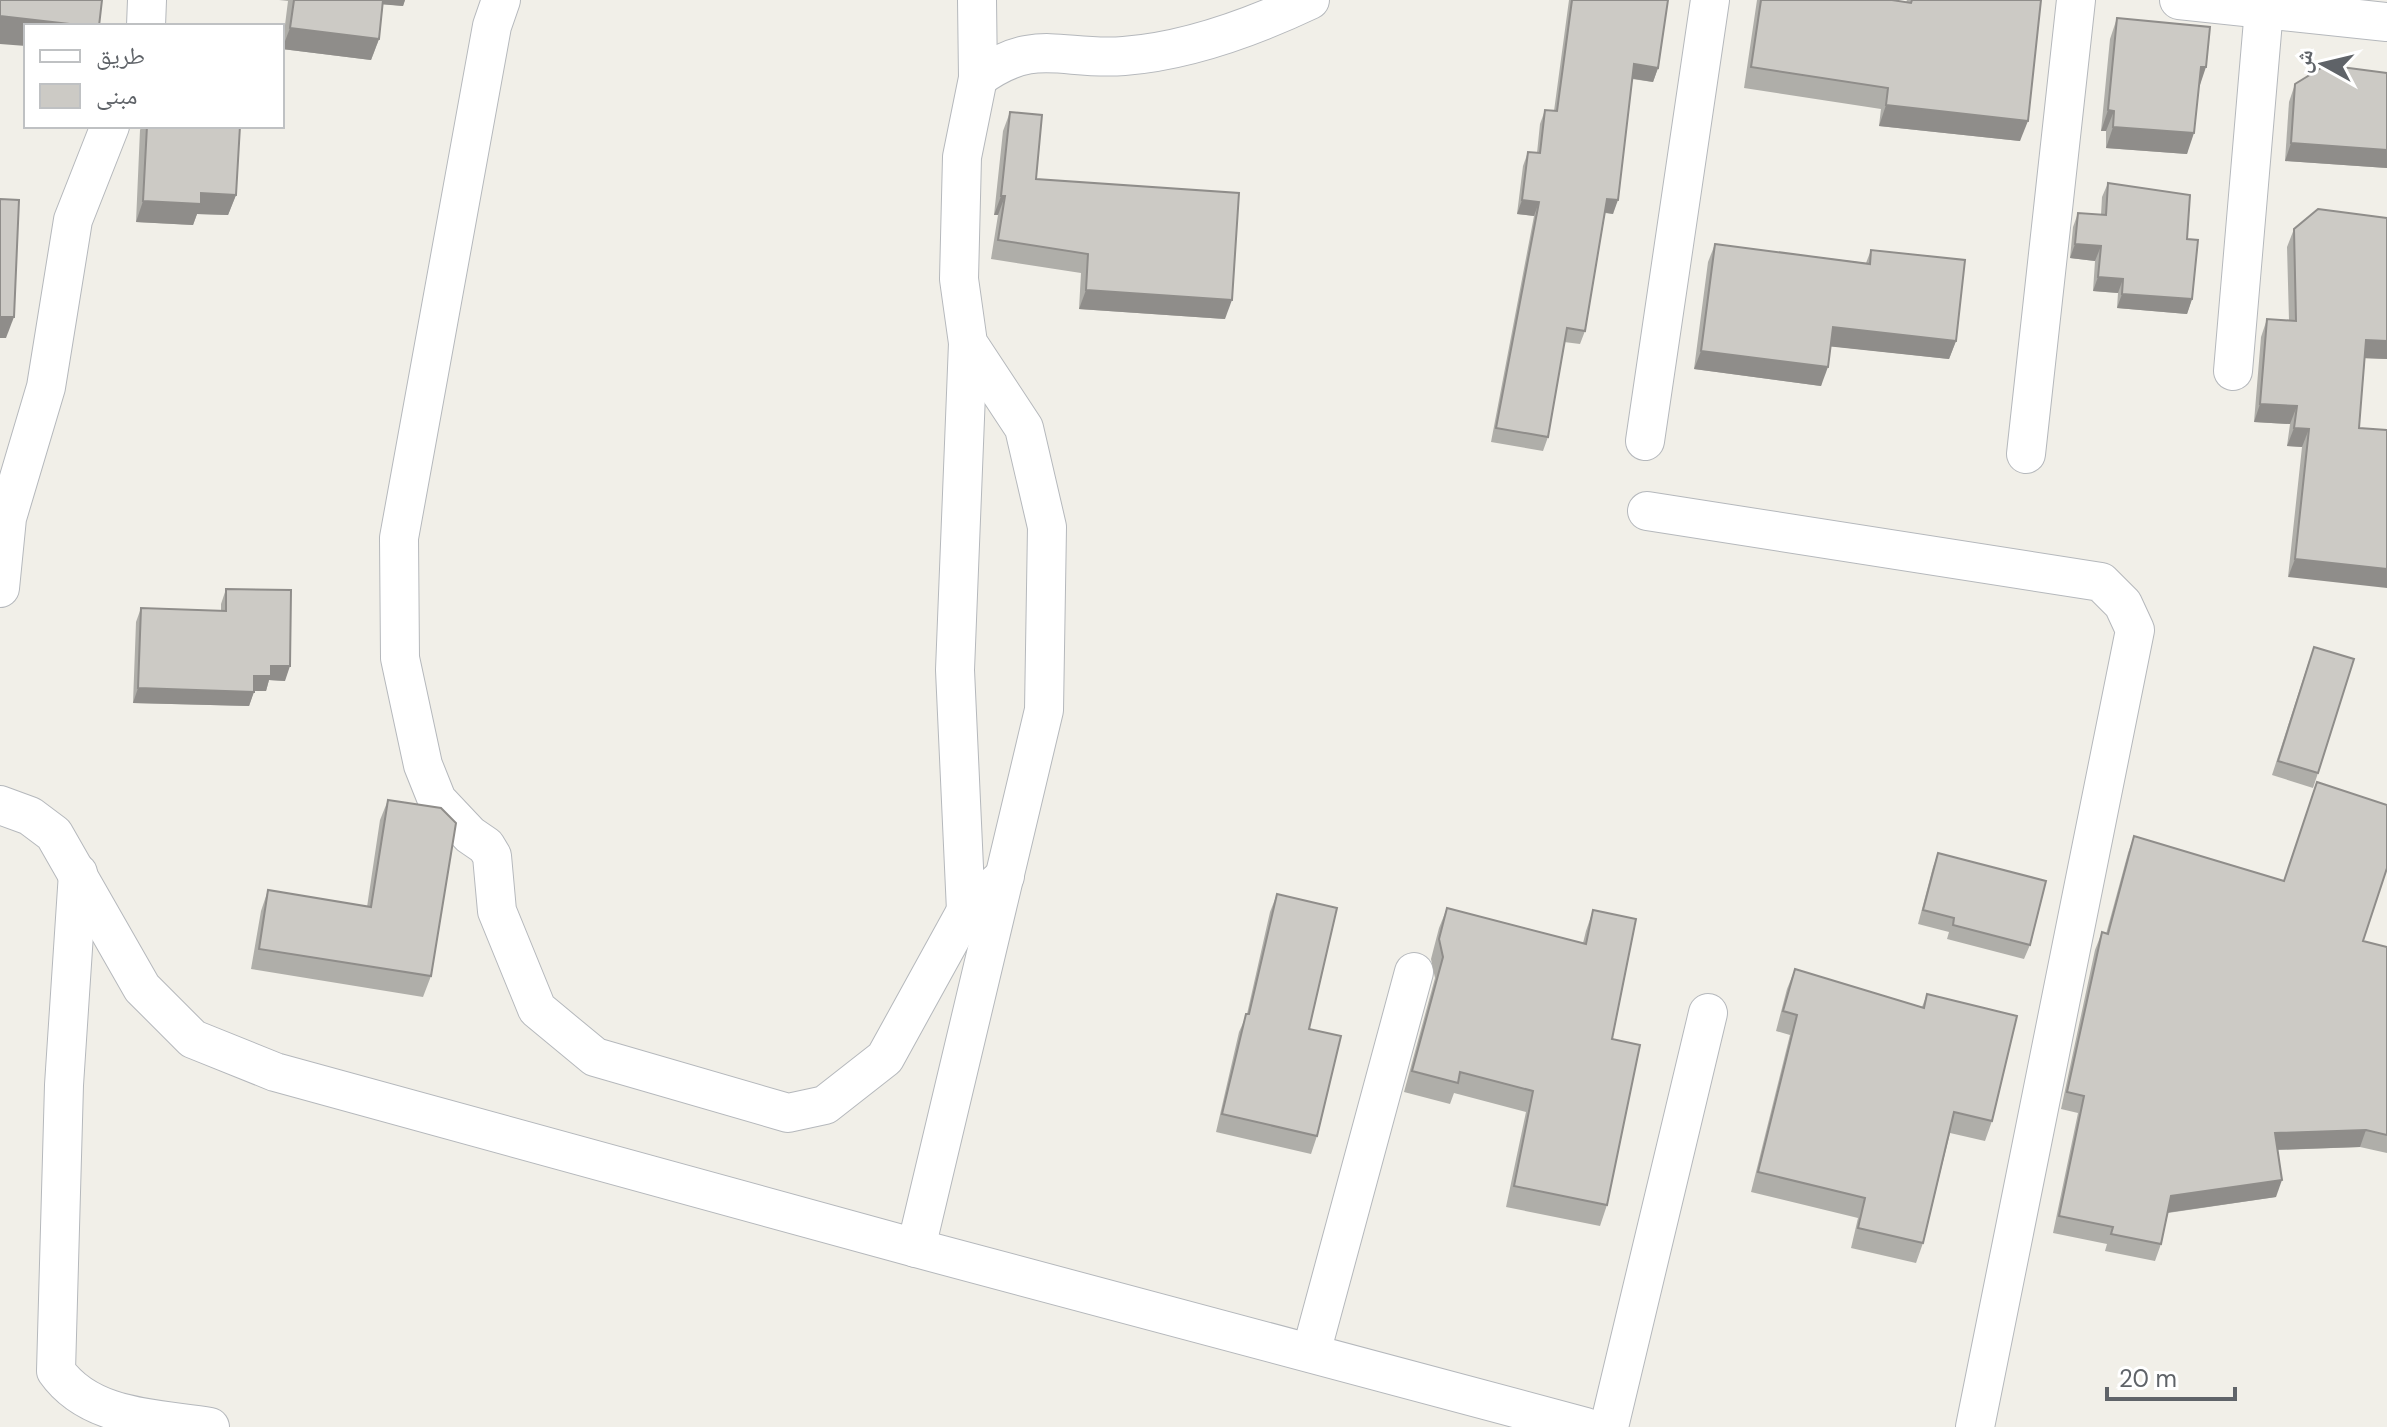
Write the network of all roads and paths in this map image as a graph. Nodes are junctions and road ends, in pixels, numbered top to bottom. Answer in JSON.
{"nodes":[{"id":1,"x":147,"y":0,"type":"edge"},
{"id":2,"x":501,"y":0,"type":"edge"},
{"id":3,"x":977,"y":0,"type":"edge"},
{"id":4,"x":1310,"y":0,"type":"edge"},
{"id":5,"x":1710,"y":0,"type":"edge"},
{"id":6,"x":2076,"y":0,"type":"edge"},
{"id":7,"x":2179,"y":0,"type":"edge"},
{"id":8,"x":2264,"y":9,"type":"junction"},
{"id":9,"x":2387,"y":22,"type":"edge"},
{"id":10,"x":146,"y":24,"type":"edge"},
{"id":11,"x":978,"y":78,"type":"junction"},
{"id":12,"x":109,"y":128,"type":"edge"},
{"id":13,"x":968,"y":343,"type":"junction"},
{"id":14,"x":2233,"y":371,"type":"dead end"},
{"id":15,"x":1645,"y":441,"type":"dead end"},
{"id":16,"x":2026,"y":454,"type":"dead end"},
{"id":17,"x":1647,"y":511,"type":"dead end"},
{"id":18,"x":0,"y":588,"type":"edge"},
{"id":19,"x":0,"y":805,"type":"edge"},
{"id":20,"x":78,"y":873,"type":"junction"},
{"id":21,"x":1005,"y":876,"type":"junction"},
{"id":22,"x":966,"y":911,"type":"junction"},
{"id":23,"x":1414,"y":972,"type":"dead end"},
{"id":24,"x":1708,"y":1013,"type":"dead end"},
{"id":25,"x":916,"y":1248,"type":"junction"},
{"id":26,"x":1311,"y":1353,"type":"junction"},
{"id":27,"x":210,"y":1427,"type":"edge"},
{"id":28,"x":1586,"y":1427,"type":"edge"},
{"id":29,"x":1609,"y":1427,"type":"edge"},
{"id":30,"x":1975,"y":1427,"type":"edge"}],
"edges":[{"from":1,"to":10,"type":"street"},
{"from":2,"to":22,"type":"street"},
{"from":3,"to":11,"type":"street"},
{"from":4,"to":11,"type":"street"},
{"from":5,"to":15,"type":"street"},
{"from":6,"to":16,"type":"street"},
{"from":7,"to":8,"type":"street"},
{"from":8,"to":9,"type":"street"},
{"from":8,"to":14,"type":"street"},
{"from":11,"to":13,"type":"street"},
{"from":12,"to":18,"type":"street"},
{"from":13,"to":21,"type":"street"},
{"from":13,"to":22,"type":"street"},
{"from":17,"to":30,"type":"street"},
{"from":19,"to":20,"type":"street"},
{"from":20,"to":25,"type":"street"},
{"from":20,"to":27,"type":"street"},
{"from":21,"to":22,"type":"street"},
{"from":21,"to":25,"type":"street"},
{"from":23,"to":26,"type":"street"},
{"from":24,"to":29,"type":"street"},
{"from":25,"to":26,"type":"street"},
{"from":26,"to":28,"type":"street"}]}
